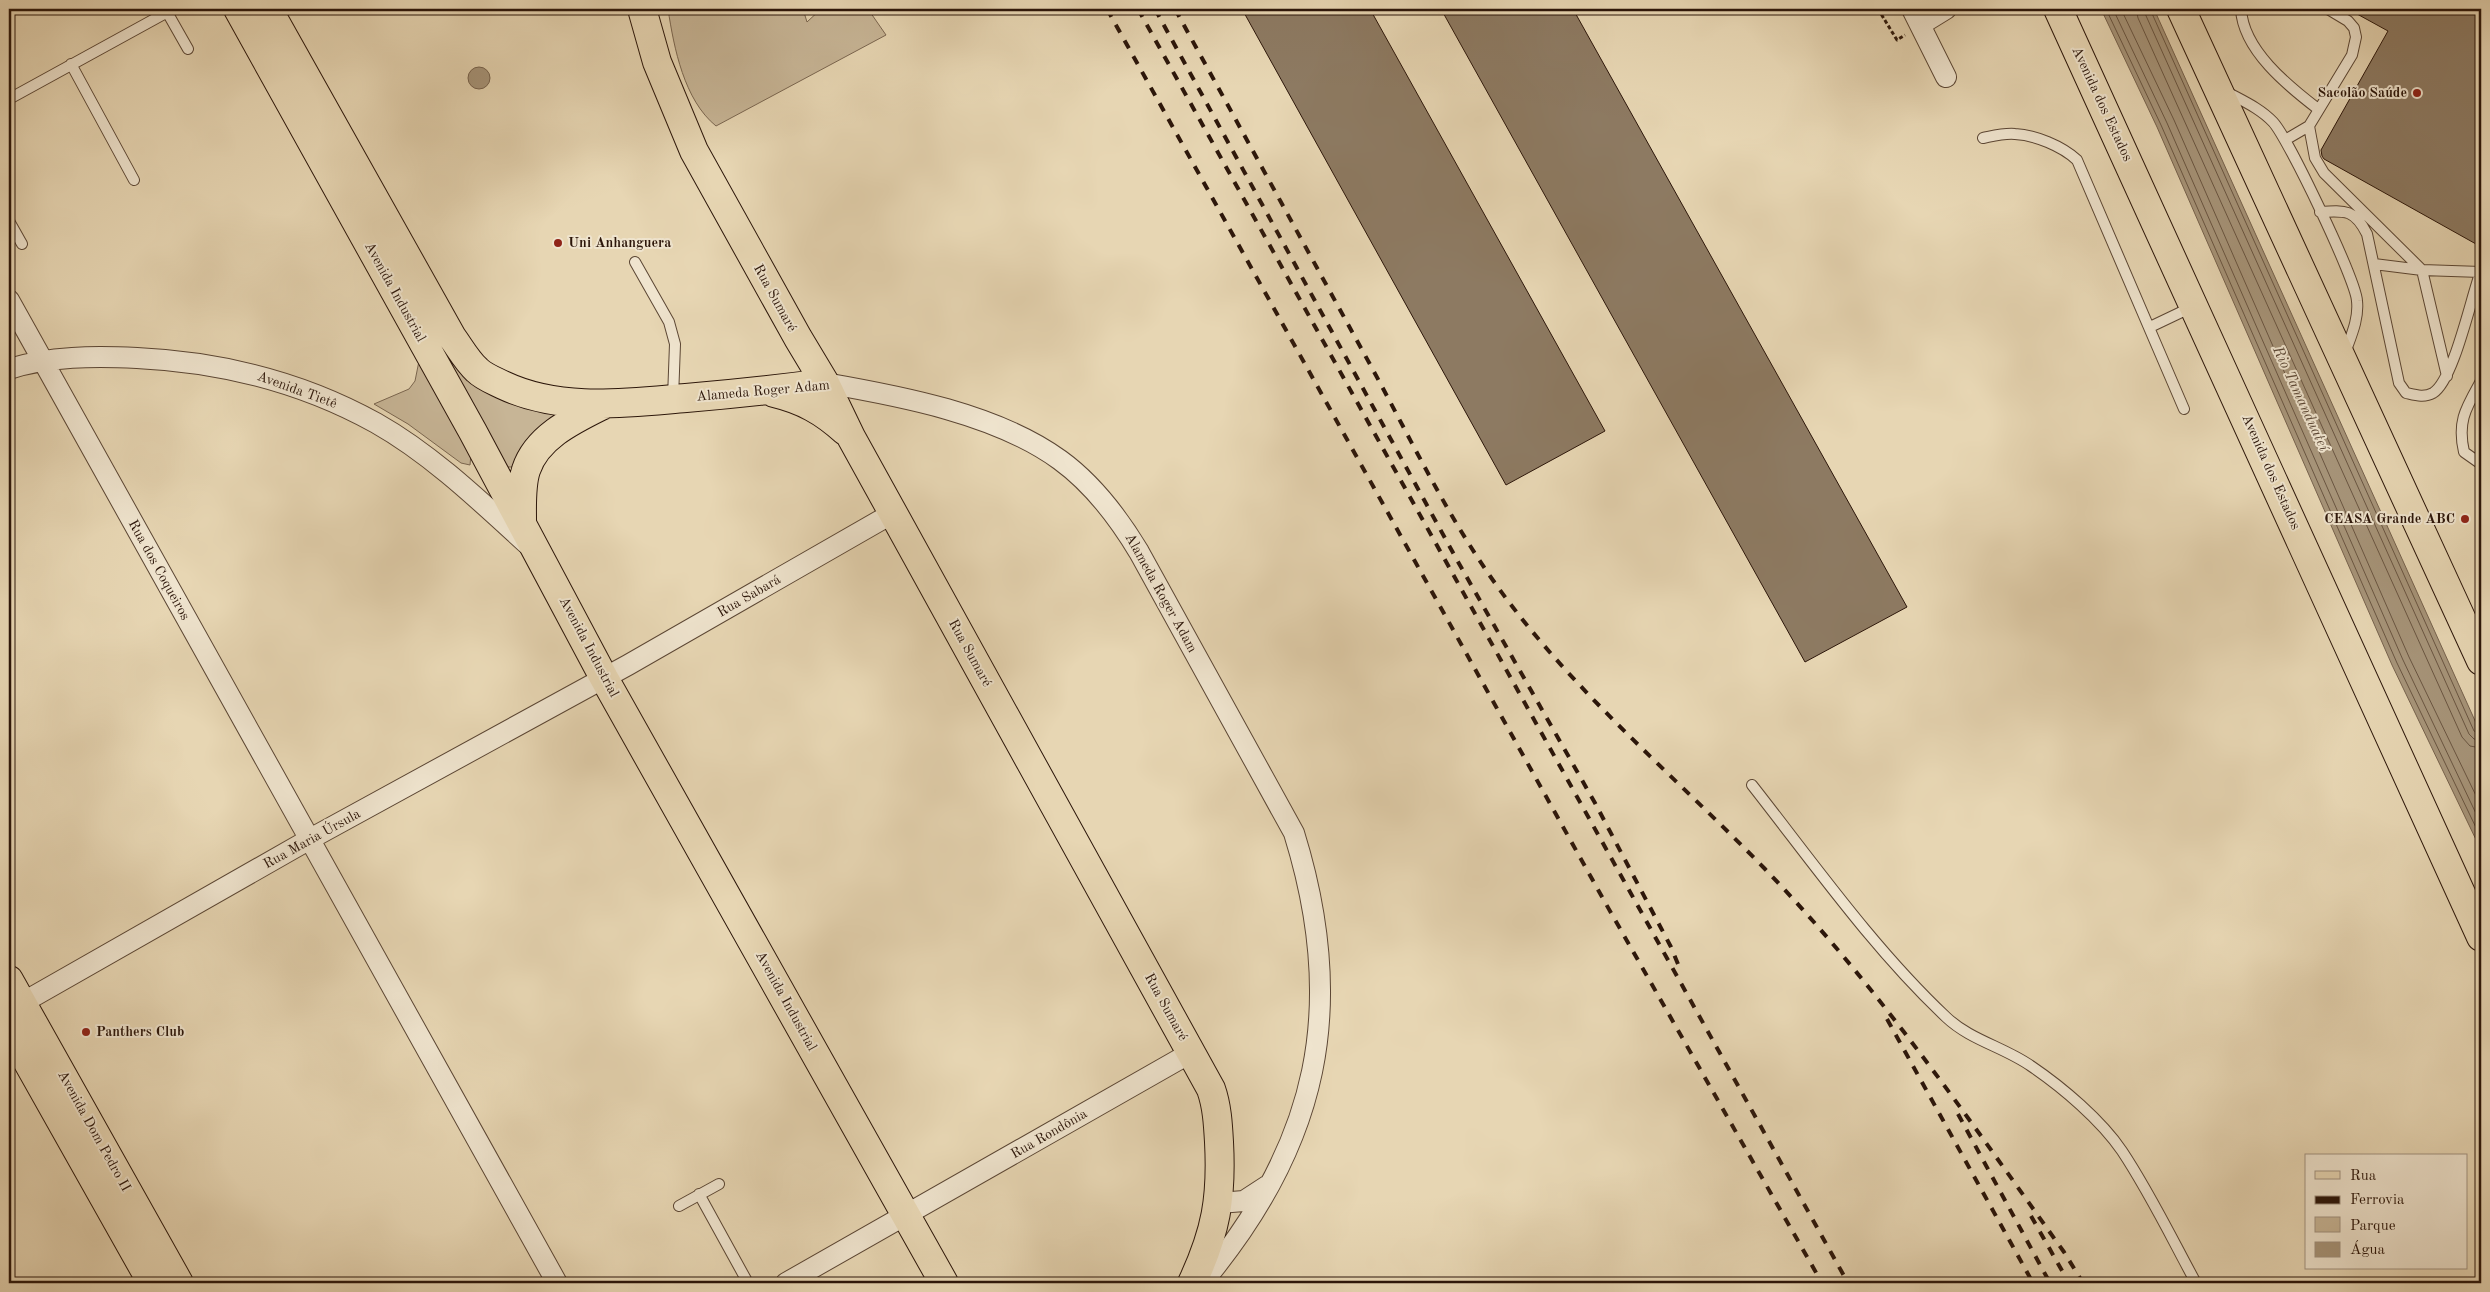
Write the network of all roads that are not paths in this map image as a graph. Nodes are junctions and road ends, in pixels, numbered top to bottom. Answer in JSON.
{"nodes":[{"id":1,"x":238,"y":9,"type":"edge"},
{"id":2,"x":268,"y":9,"type":"edge"},
{"id":3,"x":1946,"y":9,"type":"edge"},
{"id":4,"x":2058,"y":9,"type":"edge"},
{"id":5,"x":2181,"y":9,"type":"edge"},
{"id":6,"x":2241,"y":9,"type":"edge"},
{"id":7,"x":2328,"y":9,"type":"edge"},
{"id":8,"x":170,"y":10,"type":"edge"},
{"id":9,"x":1916,"y":17,"type":"edge"},
{"id":10,"x":645,"y":21,"type":"edge"},
{"id":11,"x":188,"y":49,"type":"dead end"},
{"id":12,"x":71,"y":64,"type":"junction"},
{"id":13,"x":1946,"y":76,"type":"dead end"},
{"id":14,"x":2216,"y":86,"type":"junction"},
{"id":15,"x":9,"y":98,"type":"edge"},
{"id":16,"x":2318,"y":109,"type":"junction"},
{"id":17,"x":2309,"y":126,"type":"junction"},
{"id":18,"x":1983,"y":138,"type":"dead end"},
{"id":19,"x":2285,"y":140,"type":"junction"},
{"id":20,"x":134,"y":180,"type":"dead end"},
{"id":21,"x":2320,"y":212,"type":"junction"},
{"id":22,"x":9,"y":221,"type":"edge"},
{"id":23,"x":22,"y":244,"type":"dead end"},
{"id":24,"x":635,"y":262,"type":"dead end"},
{"id":25,"x":2374,"y":264,"type":"junction"},
{"id":26,"x":2422,"y":270,"type":"junction"},
{"id":27,"x":2481,"y":271,"type":"edge"},
{"id":28,"x":9,"y":300,"type":"edge"},
{"id":29,"x":2195,"y":306,"type":"junction"},
{"id":30,"x":2150,"y":327,"type":"junction"},
{"id":31,"x":452,"y":337,"type":"joint"},
{"id":32,"x":798,"y":338,"type":"junction"},
{"id":33,"x":2343,"y":359,"type":"junction"},
{"id":34,"x":42,"y":360,"type":"junction"},
{"id":35,"x":9,"y":369,"type":"edge"},
{"id":36,"x":2447,"y":378,"type":"junction"},
{"id":37,"x":2481,"y":382,"type":"edge"},
{"id":38,"x":825,"y":383,"type":"junction"},
{"id":39,"x":776,"y":390,"type":"junction"},
{"id":40,"x":673,"y":399,"type":"junction"},
{"id":41,"x":606,"y":404,"type":"junction"},
{"id":42,"x":2184,"y":409,"type":"dead end"},
{"id":43,"x":851,"y":437,"type":"junction"},
{"id":44,"x":2481,"y":464,"type":"edge"},
{"id":45,"x":893,"y":513,"type":"junction"},
{"id":46,"x":522,"y":522,"type":"junction"},
{"id":47,"x":538,"y":554,"type":"junction"},
{"id":48,"x":2480,"y":657,"type":"edge"},
{"id":49,"x":604,"y":678,"type":"junction"},
{"id":50,"x":1752,"y":785,"type":"dead end"},
{"id":51,"x":310,"y":839,"type":"junction"},
{"id":52,"x":2481,"y":936,"type":"edge"},
{"id":53,"x":9,"y":980,"type":"edge"},
{"id":54,"x":22,"y":1003,"type":"junction"},
{"id":55,"x":9,"y":1029,"type":"edge"},
{"id":56,"x":1192,"y":1052,"type":"junction"},
{"id":57,"x":719,"y":1184,"type":"dead end"},
{"id":58,"x":1271,"y":1184,"type":"junction"},
{"id":59,"x":699,"y":1194,"type":"junction"},
{"id":60,"x":1219,"y":1203,"type":"junction"},
{"id":61,"x":679,"y":1206,"type":"dead end"},
{"id":62,"x":906,"y":1216,"type":"junction"},
{"id":63,"x":152,"y":1283,"type":"edge"},
{"id":64,"x":179,"y":1283,"type":"edge"},
{"id":65,"x":557,"y":1283,"type":"edge"},
{"id":66,"x":748,"y":1283,"type":"edge"},
{"id":67,"x":786,"y":1283,"type":"edge"},
{"id":68,"x":944,"y":1283,"type":"edge"},
{"id":69,"x":1192,"y":1283,"type":"edge"},
{"id":70,"x":1202,"y":1283,"type":"edge"},
{"id":71,"x":2196,"y":1283,"type":"edge"}],
"edges":[{"from":1,"to":46,"type":"main road","name":"Avenida Industrial"},
{"from":2,"to":31,"type":"main road","name":"Avenida Industrial"},
{"from":3,"to":9,"type":"street"},
{"from":4,"to":29,"type":"main road","name":"Avenida dos Estados"},
{"from":5,"to":14,"type":"main road"},
{"from":6,"to":16,"type":"lane"},
{"from":7,"to":16,"type":"lane"},
{"from":8,"to":11,"type":"lane"},
{"from":8,"to":12,"type":"lane"},
{"from":9,"to":13,"type":"street"},
{"from":10,"to":32,"type":"main road","name":"Rua Sumaré"},
{"from":12,"to":15,"type":"lane"},
{"from":12,"to":20,"type":"lane"},
{"from":14,"to":19,"type":"lane"},
{"from":14,"to":33,"type":"main road"},
{"from":16,"to":17,"type":"lane"},
{"from":17,"to":19,"type":"lane"},
{"from":17,"to":26,"type":"lane"},
{"from":18,"to":30,"type":"lane"},
{"from":19,"to":21,"type":"lane"},
{"from":21,"to":25,"type":"lane"},
{"from":21,"to":33,"type":"lane"},
{"from":22,"to":23,"type":"lane"},
{"from":24,"to":40,"type":"lane"},
{"from":25,"to":26,"type":"lane"},
{"from":25,"to":36,"type":"lane"},
{"from":26,"to":27,"type":"lane"},
{"from":26,"to":36,"type":"lane"},
{"from":27,"to":36,"type":"lane"},
{"from":28,"to":34,"type":"street","name":"Rua dos Coqueiros"},
{"from":29,"to":30,"type":"lane"},
{"from":29,"to":52,"type":"main road","name":"Avenida dos Estados"},
{"from":30,"to":42,"type":"lane"},
{"from":31,"to":41,"type":"main road","name":"Alameda Roger Adam"},
{"from":32,"to":38,"type":"main road","name":"Rua Sumaré"},
{"from":32,"to":39,"type":"main road"},
{"from":33,"to":48,"type":"main road"},
{"from":34,"to":35,"type":"street","name":"Avenida Tietê"},
{"from":34,"to":47,"type":"street","name":"Avenida Tietê"},
{"from":34,"to":51,"type":"street","name":"Rua dos Coqueiros"},
{"from":37,"to":44,"type":"lane"},
{"from":38,"to":39,"type":"main road","name":"Alameda Roger Adam"},
{"from":38,"to":43,"type":"main road","name":"Rua Sumaré"},
{"from":38,"to":58,"type":"street","name":"Alameda Roger Adam"},
{"from":39,"to":40,"type":"main road","name":"Alameda Roger Adam"},
{"from":39,"to":43,"type":"main road"},
{"from":40,"to":41,"type":"main road","name":"Alameda Roger Adam"},
{"from":41,"to":46,"type":"main road","name":"Alameda Roger Adam"},
{"from":43,"to":45,"type":"main road","name":"Rua Sumaré"},
{"from":45,"to":49,"type":"street","name":"Rua Sabará"},
{"from":45,"to":56,"type":"main road","name":"Rua Sumaré"},
{"from":46,"to":47,"type":"main road","name":"Avenida Industrial"},
{"from":47,"to":49,"type":"main road","name":"Avenida Industrial"},
{"from":49,"to":51,"type":"street","name":"Rua Maria Úrsula"},
{"from":49,"to":62,"type":"main road","name":"Avenida Industrial"},
{"from":50,"to":71,"type":"lane"},
{"from":51,"to":54,"type":"street","name":"Rua Maria Úrsula"},
{"from":51,"to":65,"type":"street","name":"Rua dos Coqueiros"},
{"from":53,"to":54,"type":"main road","name":"Avenida Dom Pedro II"},
{"from":54,"to":64,"type":"main road","name":"Avenida Dom Pedro II"},
{"from":55,"to":63,"type":"main road","name":"Avenida Dom Pedro II"},
{"from":56,"to":60,"type":"main road","name":"Rua Sumaré"},
{"from":56,"to":62,"type":"street","name":"Rua Rondônia"},
{"from":57,"to":59,"type":"lane"},
{"from":58,"to":60,"type":"street"},
{"from":58,"to":70,"type":"street","name":"Alameda Roger Adam"},
{"from":59,"to":61,"type":"lane"},
{"from":59,"to":66,"type":"lane"},
{"from":60,"to":69,"type":"main road","name":"Rua Sumaré"},
{"from":62,"to":67,"type":"street","name":"Rua Rondônia"},
{"from":62,"to":68,"type":"main road","name":"Avenida Industrial"}]}
